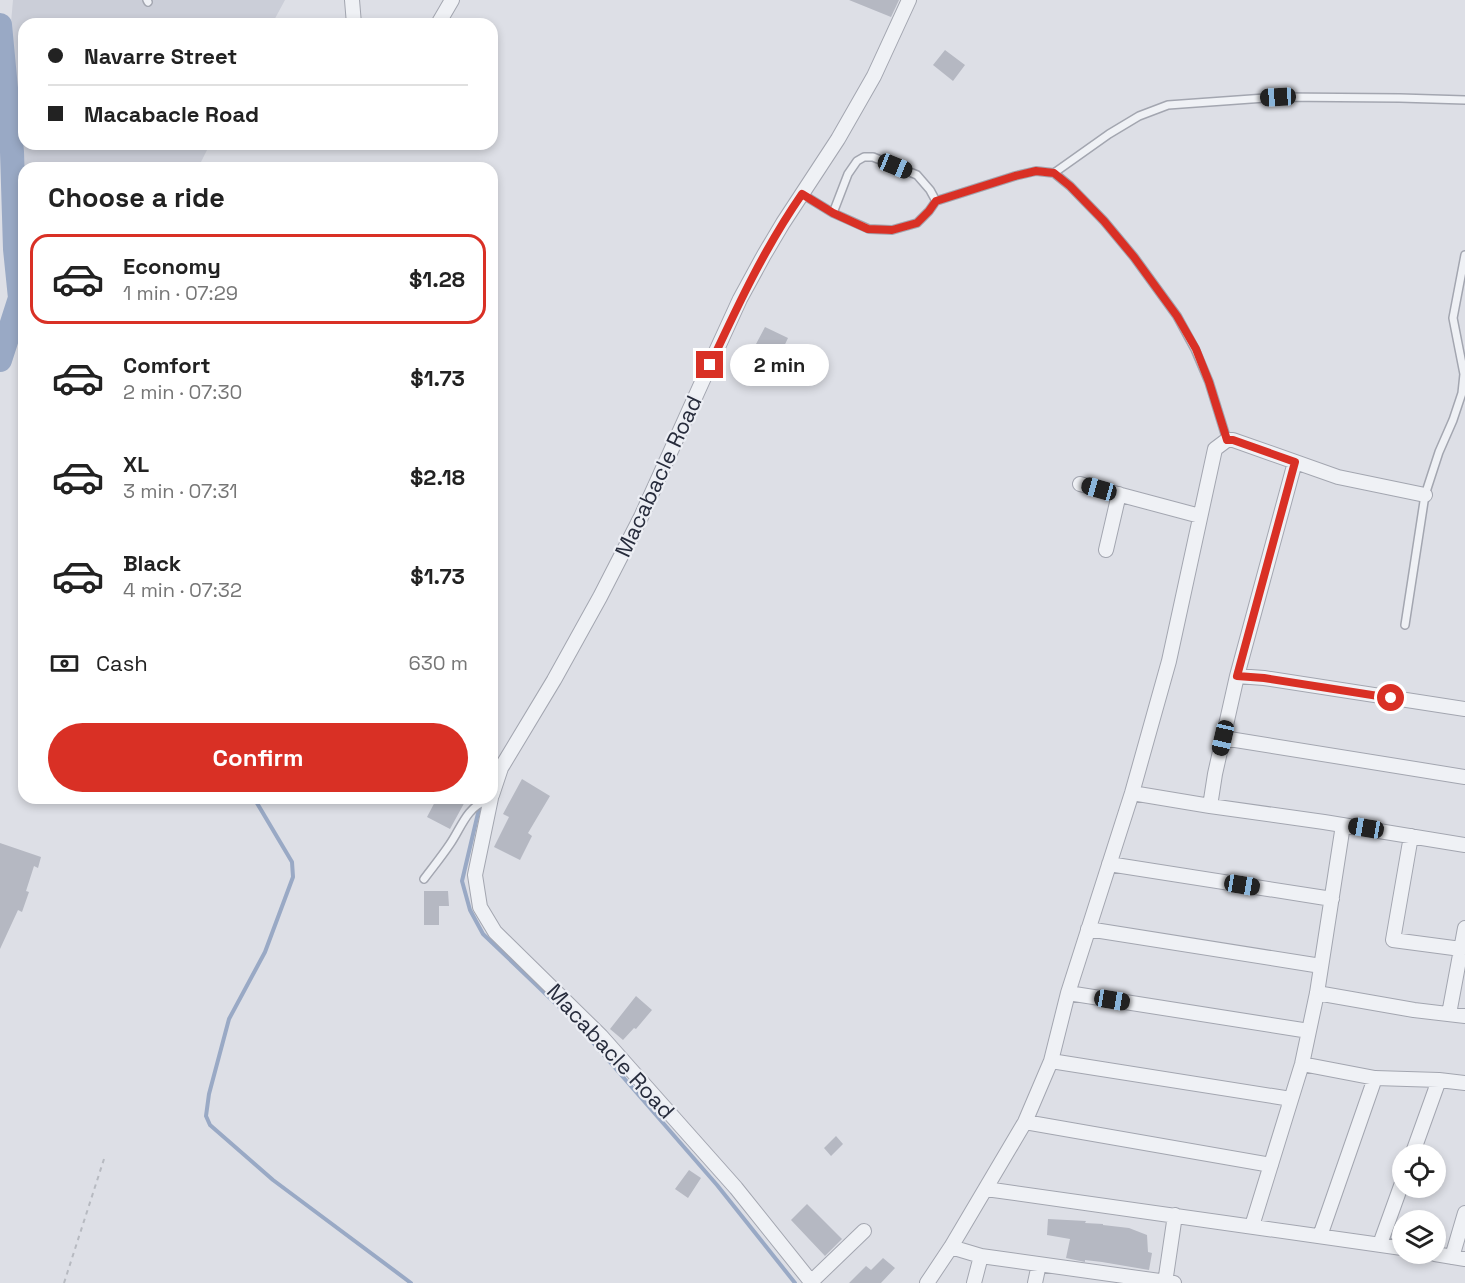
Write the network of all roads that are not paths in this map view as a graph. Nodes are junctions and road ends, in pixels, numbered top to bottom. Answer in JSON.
{"nodes":[{"id":1,"x":352,"y":0,"type":"edge"},
{"id":2,"x":452,"y":0,"type":"edge"},
{"id":3,"x":909,"y":0,"type":"edge"},
{"id":4,"x":354,"y":18,"type":"edge"},
{"id":5,"x":442,"y":18,"type":"edge"},
{"id":6,"x":1465,"y":100,"type":"edge"},
{"id":7,"x":1054,"y":173,"type":"junction"},
{"id":8,"x":802,"y":194,"type":"junction"},
{"id":9,"x":936,"y":201,"type":"junction"},
{"id":10,"x":833,"y":213,"type":"junction"},
{"id":11,"x":1465,"y":255,"type":"edge"},
{"id":12,"x":1227,"y":440,"type":"junction"},
{"id":13,"x":1295,"y":462,"type":"junction"},
{"id":14,"x":1080,"y":484,"type":"dead end"},
{"id":15,"x":1119,"y":494,"type":"junction"},
{"id":16,"x":1425,"y":495,"type":"junction"},
{"id":17,"x":1200,"y":516,"type":"junction"},
{"id":18,"x":1106,"y":550,"type":"dead end"},
{"id":19,"x":1405,"y":625,"type":"dead end"},
{"id":20,"x":1237,"y":676,"type":"junction"},
{"id":21,"x":1465,"y":709,"type":"edge"},
{"id":22,"x":1223,"y":738,"type":"junction"},
{"id":23,"x":498,"y":777,"type":"edge"},
{"id":24,"x":1465,"y":777,"type":"edge"},
{"id":25,"x":1132,"y":793,"type":"junction"},
{"id":26,"x":478,"y":804,"type":"edge"},
{"id":27,"x":490,"y":804,"type":"edge"},
{"id":28,"x":1210,"y":806,"type":"junction"},
{"id":29,"x":1343,"y":825,"type":"junction"},
{"id":30,"x":1411,"y":836,"type":"junction"},
{"id":31,"x":1465,"y":845,"type":"edge"},
{"id":32,"x":1109,"y":864,"type":"junction"},
{"id":33,"x":424,"y":879,"type":"dead end"},
{"id":34,"x":1332,"y":899,"type":"junction"},
{"id":35,"x":1465,"y":928,"type":"edge"},
{"id":36,"x":1088,"y":929,"type":"junction"},
{"id":37,"x":1461,"y":949,"type":"junction"},
{"id":38,"x":1322,"y":966,"type":"junction"},
{"id":39,"x":1068,"y":993,"type":"junction"},
{"id":40,"x":1317,"y":993,"type":"junction"},
{"id":41,"x":1449,"y":1014,"type":"junction"},
{"id":42,"x":1465,"y":1016,"type":"edge"},
{"id":43,"x":1309,"y":1031,"type":"junction"},
{"id":44,"x":1051,"y":1060,"type":"junction"},
{"id":45,"x":1302,"y":1064,"type":"junction"},
{"id":46,"x":1375,"y":1078,"type":"junction"},
{"id":47,"x":1439,"y":1080,"type":"junction"},
{"id":48,"x":1465,"y":1083,"type":"edge"},
{"id":49,"x":1291,"y":1099,"type":"junction"},
{"id":50,"x":1025,"y":1122,"type":"junction"},
{"id":51,"x":1416,"y":1144,"type":"edge"},
{"id":52,"x":1271,"y":1165,"type":"junction"},
{"id":53,"x":986,"y":1189,"type":"junction"},
{"id":54,"x":1397,"y":1198,"type":"edge"},
{"id":55,"x":1465,"y":1213,"type":"edge"},
{"id":56,"x":1175,"y":1215,"type":"junction"},
{"id":57,"x":1252,"y":1226,"type":"junction"},
{"id":58,"x":864,"y":1231,"type":"dead end"},
{"id":59,"x":1320,"y":1236,"type":"junction"},
{"id":60,"x":1380,"y":1244,"type":"junction"},
{"id":61,"x":1392,"y":1246,"type":"edge"},
{"id":62,"x":951,"y":1247,"type":"junction"},
{"id":63,"x":981,"y":1256,"type":"junction"},
{"id":64,"x":1458,"y":1258,"type":"edge"},
{"id":65,"x":1039,"y":1264,"type":"junction"},
{"id":66,"x":1103,"y":1278,"type":"edge"},
{"id":67,"x":1168,"y":1282,"type":"edge"},
{"id":68,"x":811,"y":1283,"type":"edge"},
{"id":69,"x":927,"y":1283,"type":"edge"},
{"id":70,"x":974,"y":1283,"type":"edge"},
{"id":71,"x":1035,"y":1283,"type":"edge"}],
"edges":[{"from":1,"to":4,"type":"street"},
{"from":2,"to":5,"type":"street"},
{"from":3,"to":8,"type":"street","name":"Macabacle Road"},
{"from":6,"to":7,"type":"lane"},
{"from":7,"to":9,"type":"lane"},
{"from":7,"to":12,"type":"lane"},
{"from":8,"to":10,"type":"lane"},
{"from":8,"to":23,"type":"street","name":"Macabacle Road"},
{"from":9,"to":10,"type":"lane"},
{"from":9,"to":10,"type":"lane"},
{"from":11,"to":16,"type":"lane"},
{"from":12,"to":13,"type":"street"},
{"from":12,"to":17,"type":"street"},
{"from":13,"to":16,"type":"street"},
{"from":13,"to":20,"type":"street"},
{"from":14,"to":15,"type":"street"},
{"from":15,"to":17,"type":"street"},
{"from":15,"to":18,"type":"street"},
{"from":16,"to":19,"type":"lane"},
{"from":17,"to":25,"type":"street"},
{"from":20,"to":21,"type":"street"},
{"from":20,"to":22,"type":"street"},
{"from":22,"to":24,"type":"street"},
{"from":22,"to":28,"type":"street"},
{"from":25,"to":28,"type":"street"},
{"from":25,"to":32,"type":"street"},
{"from":26,"to":33,"type":"lane"},
{"from":27,"to":68,"type":"street","name":"Macabacle Road"},
{"from":28,"to":29,"type":"street"},
{"from":29,"to":30,"type":"street"},
{"from":29,"to":34,"type":"street"},
{"from":30,"to":31,"type":"street"},
{"from":30,"to":37,"type":"street"},
{"from":32,"to":34,"type":"street"},
{"from":32,"to":36,"type":"street"},
{"from":34,"to":38,"type":"street"},
{"from":35,"to":37,"type":"street"},
{"from":36,"to":38,"type":"street"},
{"from":36,"to":39,"type":"street"},
{"from":37,"to":41,"type":"street"},
{"from":38,"to":40,"type":"street"},
{"from":39,"to":43,"type":"street"},
{"from":39,"to":44,"type":"street"},
{"from":40,"to":41,"type":"street"},
{"from":40,"to":43,"type":"street"},
{"from":41,"to":42,"type":"street"},
{"from":43,"to":45,"type":"street"},
{"from":44,"to":49,"type":"street"},
{"from":44,"to":50,"type":"street"},
{"from":45,"to":46,"type":"street"},
{"from":45,"to":49,"type":"street"},
{"from":46,"to":47,"type":"street"},
{"from":46,"to":59,"type":"street"},
{"from":47,"to":48,"type":"street"},
{"from":47,"to":51,"type":"street"},
{"from":49,"to":52,"type":"street"},
{"from":50,"to":52,"type":"street"},
{"from":50,"to":53,"type":"street"},
{"from":52,"to":57,"type":"street"},
{"from":53,"to":56,"type":"street"},
{"from":53,"to":62,"type":"street"},
{"from":54,"to":60,"type":"street"},
{"from":55,"to":64,"type":"street"},
{"from":56,"to":57,"type":"street"},
{"from":56,"to":67,"type":"street"},
{"from":57,"to":59,"type":"street"},
{"from":58,"to":68,"type":"street"},
{"from":59,"to":60,"type":"street"},
{"from":60,"to":61,"type":"street"},
{"from":62,"to":63,"type":"street"},
{"from":62,"to":69,"type":"street"},
{"from":63,"to":65,"type":"street"},
{"from":63,"to":70,"type":"street"},
{"from":65,"to":66,"type":"street"},
{"from":65,"to":71,"type":"street"},
{"from":66,"to":67,"type":"street"}]}
